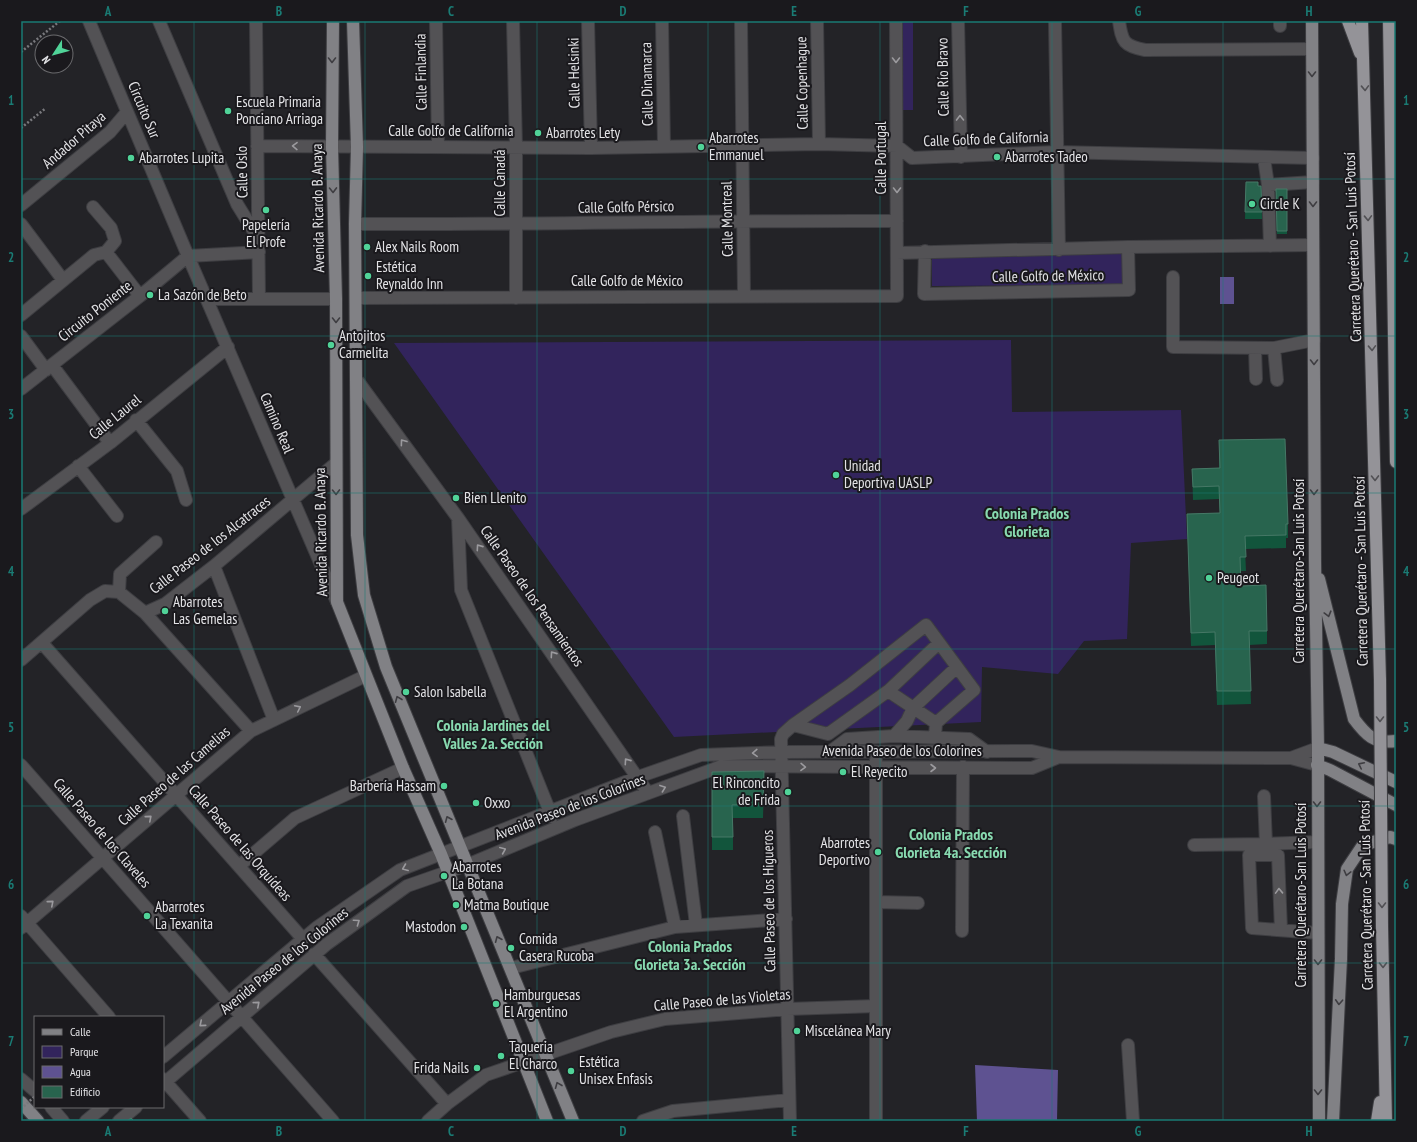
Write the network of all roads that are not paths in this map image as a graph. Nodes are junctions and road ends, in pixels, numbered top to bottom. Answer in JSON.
{"nodes":[{"id":1,"x":89,"y":21,"type":"edge"},
{"id":2,"x":159,"y":21,"type":"edge"},
{"id":3,"x":256,"y":21,"type":"edge"},
{"id":4,"x":332,"y":21,"type":"edge"},
{"id":5,"x":353,"y":21,"type":"edge"},
{"id":6,"x":436,"y":21,"type":"edge"},
{"id":7,"x":513,"y":21,"type":"edge"},
{"id":8,"x":588,"y":21,"type":"edge"},
{"id":9,"x":662,"y":21,"type":"edge"},
{"id":10,"x":741,"y":21,"type":"edge"},
{"id":11,"x":817,"y":21,"type":"edge"},
{"id":12,"x":896,"y":21,"type":"edge"},
{"id":13,"x":958,"y":21,"type":"edge"},
{"id":14,"x":1055,"y":21,"type":"edge"},
{"id":15,"x":1119,"y":21,"type":"edge"},
{"id":16,"x":1312,"y":21,"type":"edge"},
{"id":17,"x":1348,"y":21,"type":"edge"},
{"id":18,"x":1362,"y":21,"type":"edge"},
{"id":19,"x":1388,"y":21,"type":"edge"},
{"id":20,"x":1312,"y":49,"type":"junction"},
{"id":21,"x":1364,"y":64,"type":"junction"},
{"id":22,"x":127,"y":112,"type":"junction"},
{"id":23,"x":819,"y":144,"type":"junction"},
{"id":24,"x":257,"y":146,"type":"junction"},
{"id":25,"x":332,"y":146,"type":"junction"},
{"id":26,"x":742,"y":146,"type":"junction"},
{"id":27,"x":897,"y":146,"type":"junction"},
{"id":28,"x":356,"y":147,"type":"junction"},
{"id":29,"x":438,"y":147,"type":"junction"},
{"id":30,"x":664,"y":147,"type":"junction"},
{"id":31,"x":516,"y":148,"type":"junction"},
{"id":32,"x":591,"y":148,"type":"junction"},
{"id":33,"x":1056,"y":152,"type":"junction"},
{"id":34,"x":1396,"y":154,"type":"edge"},
{"id":35,"x":961,"y":157,"type":"junction"},
{"id":36,"x":1264,"y":158,"type":"junction"},
{"id":37,"x":1312,"y":158,"type":"junction"},
{"id":38,"x":1391,"y":172,"type":"junction"},
{"id":39,"x":1313,"y":182,"type":"junction"},
{"id":40,"x":1268,"y":185,"type":"junction"},
{"id":41,"x":21,"y":205,"type":"edge"},
{"id":42,"x":93,"y":207,"type":"dead end"},
{"id":43,"x":743,"y":220,"type":"junction"},
{"id":44,"x":897,"y":221,"type":"junction"},
{"id":45,"x":21,"y":224,"type":"edge"},
{"id":46,"x":355,"y":224,"type":"junction"},
{"id":47,"x":516,"y":224,"type":"junction"},
{"id":48,"x":259,"y":239,"type":"junction"},
{"id":49,"x":1313,"y":245,"type":"junction"},
{"id":50,"x":1270,"y":246,"type":"junction"},
{"id":51,"x":1128,"y":247,"type":"junction"},
{"id":52,"x":1059,"y":250,"type":"junction"},
{"id":53,"x":925,"y":251,"type":"junction"},
{"id":54,"x":106,"y":252,"type":"junction"},
{"id":55,"x":259,"y":252,"type":"junction"},
{"id":56,"x":897,"y":252,"type":"junction"},
{"id":57,"x":188,"y":256,"type":"junction"},
{"id":58,"x":1173,"y":277,"type":"dead end"},
{"id":59,"x":64,"y":280,"type":"junction"},
{"id":60,"x":140,"y":296,"type":"junction"},
{"id":61,"x":744,"y":296,"type":"junction"},
{"id":62,"x":897,"y":296,"type":"joint"},
{"id":63,"x":336,"y":298,"type":"junction"},
{"id":64,"x":357,"y":298,"type":"junction"},
{"id":65,"x":516,"y":298,"type":"junction"},
{"id":66,"x":207,"y":299,"type":"junction"},
{"id":67,"x":259,"y":299,"type":"junction"},
{"id":68,"x":21,"y":315,"type":"edge"},
{"id":69,"x":21,"y":336,"type":"edge"},
{"id":70,"x":1314,"y":340,"type":"junction"},
{"id":71,"x":228,"y":347,"type":"junction"},
{"id":72,"x":1255,"y":348,"type":"junction"},
{"id":73,"x":1274,"y":348,"type":"junction"},
{"id":74,"x":49,"y":367,"type":"junction"},
{"id":75,"x":1256,"y":379,"type":"dead end"},
{"id":76,"x":357,"y":380,"type":"junction"},
{"id":77,"x":1277,"y":380,"type":"dead end"},
{"id":78,"x":21,"y":389,"type":"edge"},
{"id":79,"x":136,"y":420,"type":"junction"},
{"id":80,"x":110,"y":443,"type":"junction"},
{"id":81,"x":1396,"y":462,"type":"edge"},
{"id":82,"x":336,"y":463,"type":"junction"},
{"id":83,"x":78,"y":466,"type":"junction"},
{"id":84,"x":293,"y":499,"type":"junction"},
{"id":85,"x":186,"y":500,"type":"dead end"},
{"id":86,"x":21,"y":509,"type":"edge"},
{"id":87,"x":117,"y":516,"type":"dead end"},
{"id":88,"x":458,"y":518,"type":"junction"},
{"id":89,"x":156,"y":542,"type":"dead end"},
{"id":90,"x":1315,"y":562,"type":"junction"},
{"id":91,"x":214,"y":566,"type":"junction"},
{"id":92,"x":119,"y":592,"type":"junction"},
{"id":93,"x":337,"y":602,"type":"junction"},
{"id":94,"x":145,"y":613,"type":"junction"},
{"id":95,"x":42,"y":643,"type":"junction"},
{"id":96,"x":939,"y":643,"type":"junction"},
{"id":97,"x":21,"y":660,"type":"edge"},
{"id":98,"x":957,"y":667,"type":"junction"},
{"id":99,"x":366,"y":676,"type":"junction"},
{"id":100,"x":888,"y":691,"type":"junction"},
{"id":101,"x":913,"y":708,"type":"junction"},
{"id":102,"x":274,"y":720,"type":"junction"},
{"id":103,"x":936,"y":723,"type":"junction"},
{"id":104,"x":792,"y":725,"type":"junction"},
{"id":105,"x":250,"y":731,"type":"junction"},
{"id":106,"x":894,"y":736,"type":"junction"},
{"id":107,"x":935,"y":737,"type":"junction"},
{"id":108,"x":1396,"y":741,"type":"edge"},
{"id":109,"x":1318,"y":748,"type":"junction"},
{"id":110,"x":831,"y":751,"type":"junction"},
{"id":111,"x":1032,"y":751,"type":"junction"},
{"id":112,"x":782,"y":752,"type":"junction"},
{"id":113,"x":876,"y":752,"type":"junction"},
{"id":114,"x":987,"y":752,"type":"junction"},
{"id":115,"x":1009,"y":752,"type":"junction"},
{"id":116,"x":1059,"y":757,"type":"junction"},
{"id":117,"x":1291,"y":758,"type":"junction"},
{"id":118,"x":21,"y":765,"type":"edge"},
{"id":119,"x":1317,"y":765,"type":"junction"},
{"id":120,"x":783,"y":766,"type":"junction"},
{"id":121,"x":963,"y":767,"type":"junction"},
{"id":122,"x":403,"y":768,"type":"junction"},
{"id":123,"x":876,"y":768,"type":"junction"},
{"id":124,"x":1009,"y":768,"type":"junction"},
{"id":125,"x":1032,"y":768,"type":"junction"},
{"id":126,"x":638,"y":777,"type":"junction"},
{"id":127,"x":1396,"y":782,"type":"edge"},
{"id":128,"x":648,"y":793,"type":"junction"},
{"id":129,"x":176,"y":795,"type":"junction"},
{"id":130,"x":1264,"y":796,"type":"dead end"},
{"id":131,"x":1396,"y":805,"type":"edge"},
{"id":132,"x":549,"y":811,"type":"junction"},
{"id":133,"x":683,"y":816,"type":"dead end"},
{"id":134,"x":556,"y":828,"type":"junction"},
{"id":135,"x":655,"y":832,"type":"dead end"},
{"id":136,"x":1396,"y":839,"type":"edge"},
{"id":137,"x":1317,"y":842,"type":"junction"},
{"id":138,"x":1194,"y":845,"type":"dead end"},
{"id":139,"x":460,"y":846,"type":"junction"},
{"id":140,"x":1266,"y":849,"type":"junction"},
{"id":141,"x":441,"y":854,"type":"junction"},
{"id":142,"x":103,"y":858,"type":"junction"},
{"id":143,"x":467,"y":865,"type":"junction"},
{"id":144,"x":239,"y":866,"type":"junction"},
{"id":145,"x":448,"y":871,"type":"junction"},
{"id":146,"x":876,"y":902,"type":"junction"},
{"id":147,"x":918,"y":903,"type":"dead end"},
{"id":148,"x":786,"y":919,"type":"junction"},
{"id":149,"x":23,"y":922,"type":"edge"},
{"id":150,"x":696,"y":925,"type":"junction"},
{"id":151,"x":675,"y":927,"type":"junction"},
{"id":152,"x":1281,"y":930,"type":"junction"},
{"id":153,"x":962,"y":931,"type":"dead end"},
{"id":154,"x":1318,"y":933,"type":"junction"},
{"id":155,"x":303,"y":939,"type":"junction"},
{"id":156,"x":314,"y":954,"type":"junction"},
{"id":157,"x":511,"y":968,"type":"junction"},
{"id":158,"x":229,"y":1001,"type":"junction"},
{"id":159,"x":876,"y":1006,"type":"junction"},
{"id":160,"x":788,"y":1009,"type":"junction"},
{"id":161,"x":108,"y":1016,"type":"edge"},
{"id":162,"x":242,"y":1016,"type":"junction"},
{"id":163,"x":1128,"y":1045,"type":"dead end"},
{"id":164,"x":545,"y":1053,"type":"junction"},
{"id":165,"x":164,"y":1056,"type":"edge"},
{"id":166,"x":522,"y":1061,"type":"junction"},
{"id":167,"x":1385,"y":1071,"type":"junction"},
{"id":168,"x":21,"y":1079,"type":"edge"},
{"id":169,"x":164,"y":1082,"type":"edge"},
{"id":170,"x":34,"y":1090,"type":"edge"},
{"id":171,"x":789,"y":1100,"type":"junction"},
{"id":172,"x":21,"y":1102,"type":"edge"},
{"id":173,"x":447,"y":1104,"type":"junction"},
{"id":174,"x":52,"y":1108,"type":"edge"},
{"id":175,"x":102,"y":1108,"type":"edge"},
{"id":176,"x":135,"y":1108,"type":"edge"},
{"id":177,"x":38,"y":1121,"type":"edge"},
{"id":178,"x":63,"y":1121,"type":"edge"},
{"id":179,"x":86,"y":1121,"type":"edge"},
{"id":180,"x":119,"y":1121,"type":"edge"},
{"id":181,"x":200,"y":1121,"type":"edge"},
{"id":182,"x":333,"y":1121,"type":"edge"},
{"id":183,"x":428,"y":1121,"type":"edge"},
{"id":184,"x":546,"y":1121,"type":"edge"},
{"id":185,"x":573,"y":1121,"type":"edge"},
{"id":186,"x":643,"y":1121,"type":"edge"},
{"id":187,"x":790,"y":1121,"type":"edge"},
{"id":188,"x":876,"y":1121,"type":"edge"},
{"id":189,"x":1132,"y":1121,"type":"edge"},
{"id":190,"x":1319,"y":1121,"type":"edge"},
{"id":191,"x":1333,"y":1121,"type":"edge"},
{"id":192,"x":1377,"y":1121,"type":"edge"},
{"id":193,"x":1386,"y":1121,"type":"edge"}],
"edges":[{"from":1,"to":22,"type":"street","name":"Circuito Sur"},
{"from":2,"to":48,"type":"street"},
{"from":3,"to":24,"type":"street","name":"Calle Oslo"},
{"from":4,"to":25,"type":"main road","name":"Avenida Ricardo B. Anaya","one_way":true},
{"from":5,"to":28,"type":"main road"},
{"from":6,"to":29,"type":"street","name":"Calle Finlandia"},
{"from":7,"to":31,"type":"street","name":"Calle Canadá"},
{"from":8,"to":32,"type":"street","name":"Calle Helsinki"},
{"from":9,"to":30,"type":"street","name":"Calle Dinamarca"},
{"from":10,"to":26,"type":"street","name":"Calle Montreal"},
{"from":11,"to":23,"type":"street","name":"Calle Copenhague"},
{"from":12,"to":27,"type":"street","name":"Calle Portugal","one_way":true},
{"from":35,"to":13,"type":"street","name":"Calle Río Bravo","one_way":true},
{"from":14,"to":33,"type":"street"},
{"from":15,"to":20,"type":"street"},
{"from":16,"to":20,"type":"main road","name":"Carretera Querétaro-San Luis Potosí"},
{"from":17,"to":21,"type":"highway"},
{"from":18,"to":21,"type":"highway","name":"Carretera Querétaro - San Luis Potosí"},
{"from":19,"to":38,"type":"highway"},
{"from":20,"to":37,"type":"main road","name":"Carretera Querétaro-San Luis Potosí","one_way":true},
{"from":21,"to":167,"type":"highway","name":"Carretera Querétaro - San Luis Potosí","one_way":true,"bridge":true},
{"from":22,"to":41,"type":"street","name":"Andador Pitaya"},
{"from":22,"to":57,"type":"street","name":"Circuito Sur"},
{"from":23,"to":26,"type":"street","name":"Calle Golfo de California"},
{"from":23,"to":27,"type":"street","name":"Calle Golfo de California"},
{"from":25,"to":24,"type":"street","name":"Calle Golfo de California","one_way":true},
{"from":24,"to":48,"type":"street","name":"Calle Oslo"},
{"from":25,"to":28,"type":"street","name":"Calle Golfo de California"},
{"from":25,"to":63,"type":"main road","name":"Avenida Ricardo B. Anaya","one_way":true},
{"from":26,"to":30,"type":"street","name":"Calle Golfo de California"},
{"from":26,"to":43,"type":"street","name":"Calle Montreal"},
{"from":27,"to":35,"type":"street","name":"Calle Golfo de California"},
{"from":27,"to":44,"type":"street","name":"Calle Portugal","one_way":true},
{"from":28,"to":29,"type":"street","name":"Calle Golfo de California"},
{"from":28,"to":46,"type":"main road"},
{"from":29,"to":31,"type":"street","name":"Calle Golfo de California"},
{"from":30,"to":32,"type":"street","name":"Calle Golfo de California"},
{"from":31,"to":32,"type":"street","name":"Calle Golfo de California"},
{"from":31,"to":47,"type":"street","name":"Calle Canadá"},
{"from":33,"to":35,"type":"street","name":"Calle Golfo de California"},
{"from":33,"to":36,"type":"street","name":"Calle Golfo de California"},
{"from":33,"to":52,"type":"street"},
{"from":34,"to":38,"type":"highway"},
{"from":36,"to":37,"type":"street","name":"Calle Golfo de California"},
{"from":36,"to":40,"type":"street"},
{"from":37,"to":39,"type":"main road","name":"Carretera Querétaro-San Luis Potosí"},
{"from":38,"to":81,"type":"highway"},
{"from":39,"to":40,"type":"street"},
{"from":39,"to":49,"type":"main road","name":"Carretera Querétaro-San Luis Potosí","one_way":true},
{"from":40,"to":50,"type":"street"},
{"from":42,"to":54,"type":"street"},
{"from":43,"to":44,"type":"street","name":"Calle Golfo Pérsico"},
{"from":43,"to":47,"type":"street","name":"Calle Golfo Pérsico"},
{"from":43,"to":61,"type":"street","name":"Calle Montreal"},
{"from":44,"to":56,"type":"street","name":"Calle Portugal"},
{"from":45,"to":59,"type":"street"},
{"from":46,"to":47,"type":"street","name":"Calle Golfo Pérsico"},
{"from":46,"to":64,"type":"main road"},
{"from":47,"to":65,"type":"street","name":"Calle Canadá"},
{"from":48,"to":55,"type":"street","name":"Calle Oslo"},
{"from":49,"to":50,"type":"street","name":"Calle Golfo de México"},
{"from":49,"to":70,"type":"main road","name":"Carretera Querétaro-San Luis Potosí"},
{"from":50,"to":51,"type":"street","name":"Calle Golfo de México"},
{"from":51,"to":52,"type":"street","name":"Calle Golfo de México"},
{"from":51,"to":53,"type":"street","name":"Calle Golfo de México"},
{"from":52,"to":53,"type":"street","name":"Calle Golfo de México"},
{"from":53,"to":56,"type":"street","name":"Calle Golfo de México"},
{"from":54,"to":59,"type":"street"},
{"from":54,"to":60,"type":"street"},
{"from":55,"to":57,"type":"street"},
{"from":55,"to":67,"type":"street","name":"Calle Oslo"},
{"from":56,"to":62,"type":"street","name":"Calle Portugal"},
{"from":57,"to":60,"type":"street","name":"Circuito Poniente"},
{"from":57,"to":66,"type":"street","name":"Camino Real"},
{"from":58,"to":72,"type":"street"},
{"from":59,"to":68,"type":"street"},
{"from":60,"to":74,"type":"street","name":"Circuito Poniente"},
{"from":61,"to":62,"type":"street","name":"Calle Golfo de México"},
{"from":61,"to":65,"type":"street","name":"Calle Golfo de México"},
{"from":63,"to":67,"type":"street"},
{"from":63,"to":82,"type":"main road","name":"Avenida Ricardo B. Anaya","one_way":true},
{"from":64,"to":65,"type":"street","name":"Calle Golfo de México"},
{"from":64,"to":76,"type":"main road"},
{"from":66,"to":67,"type":"street"},
{"from":66,"to":71,"type":"street","name":"Camino Real"},
{"from":69,"to":74,"type":"street"},
{"from":70,"to":73,"type":"street"},
{"from":70,"to":90,"type":"main road","name":"Carretera Querétaro-San Luis Potosí","one_way":true},
{"from":71,"to":79,"type":"street","name":"Calle Laurel"},
{"from":71,"to":84,"type":"street","name":"Camino Real"},
{"from":72,"to":73,"type":"street"},
{"from":72,"to":75,"type":"street"},
{"from":73,"to":77,"type":"street"},
{"from":74,"to":78,"type":"street","name":"Circuito Poniente"},
{"from":74,"to":80,"type":"street"},
{"from":88,"to":76,"type":"street","name":"Calle Paseo de los Pensamientos","one_way":true},
{"from":139,"to":76,"type":"main road","one_way":true},
{"from":79,"to":80,"type":"street","name":"Calle Laurel"},
{"from":79,"to":85,"type":"street"},
{"from":80,"to":83,"type":"street","name":"Calle Laurel"},
{"from":82,"to":84,"type":"street","name":"Calle Paseo de los Alcatraces"},
{"from":82,"to":93,"type":"main road","name":"Avenida Ricardo B. Anaya","one_way":true},
{"from":83,"to":86,"type":"street","name":"Calle Laurel"},
{"from":83,"to":87,"type":"street"},
{"from":84,"to":91,"type":"street","name":"Calle Paseo de los Alcatraces"},
{"from":84,"to":93,"type":"street","name":"Camino Real"},
{"from":126,"to":88,"type":"street","name":"Calle Paseo de los Pensamientos","one_way":true},
{"from":88,"to":132,"type":"street"},
{"from":89,"to":92,"type":"street"},
{"from":90,"to":108,"type":"main road","one_way":true},
{"from":90,"to":109,"type":"main road","name":"Carretera Querétaro-San Luis Potosí"},
{"from":91,"to":94,"type":"street","name":"Calle Paseo de los Alcatraces"},
{"from":91,"to":102,"type":"street"},
{"from":92,"to":94,"type":"street"},
{"from":92,"to":95,"type":"street"},
{"from":93,"to":99,"type":"main road","name":"Avenida Ricardo B. Anaya"},
{"from":94,"to":105,"type":"street"},
{"from":95,"to":97,"type":"street"},
{"from":95,"to":129,"type":"street","name":"Calle Paseo de las Orquídeas"},
{"from":96,"to":98,"type":"street"},
{"from":96,"to":100,"type":"street"},
{"from":96,"to":104,"type":"street"},
{"from":98,"to":101,"type":"street"},
{"from":98,"to":103,"type":"street"},
{"from":102,"to":99,"type":"street","name":"Calle Paseo de las Camelias","one_way":true},
{"from":99,"to":122,"type":"main road","name":"Avenida Ricardo B. Anaya"},
{"from":100,"to":101,"type":"street"},
{"from":100,"to":104,"type":"street"},
{"from":101,"to":103,"type":"street"},
{"from":101,"to":106,"type":"street"},
{"from":102,"to":105,"type":"street","name":"Calle Paseo de las Camelias"},
{"from":103,"to":107,"type":"street"},
{"from":104,"to":112,"type":"street","name":"Calle Paseo de los Higueros"},
{"from":105,"to":129,"type":"street","name":"Calle Paseo de las Camelias"},
{"from":106,"to":107,"type":"street"},
{"from":106,"to":110,"type":"street"},
{"from":107,"to":114,"type":"street"},
{"from":109,"to":117,"type":"street","name":"Avenida Paseo de los Colorines"},
{"from":109,"to":119,"type":"main road","name":"Carretera Querétaro-San Luis Potosí"},
{"from":127,"to":109,"type":"main road","one_way":true},
{"from":110,"to":112,"type":"street","name":"Avenida Paseo de los Colorines"},
{"from":110,"to":113,"type":"street","name":"Avenida Paseo de los Colorines"},
{"from":111,"to":115,"type":"street","name":"Avenida Paseo de los Colorines"},
{"from":111,"to":116,"type":"street","name":"Avenida Paseo de los Colorines"},
{"from":111,"to":125,"type":"street"},
{"from":112,"to":120,"type":"street","name":"Calle Paseo de los Higueros"},
{"from":112,"to":126,"type":"street","name":"Avenida Paseo de los Colorines","one_way":true},
{"from":113,"to":114,"type":"street","name":"Avenida Paseo de los Colorines"},
{"from":113,"to":123,"type":"street"},
{"from":114,"to":115,"type":"street","name":"Avenida Paseo de los Colorines"},
{"from":115,"to":124,"type":"street"},
{"from":116,"to":117,"type":"street","name":"Avenida Paseo de los Colorines"},
{"from":116,"to":125,"type":"street","name":"Avenida Paseo de los Colorines"},
{"from":117,"to":119,"type":"street","name":"Avenida Paseo de los Colorines"},
{"from":118,"to":142,"type":"street","name":"Calle Paseo de los Claveles"},
{"from":119,"to":131,"type":"main road"},
{"from":119,"to":137,"type":"main road","name":"Carretera Querétaro-San Luis Potosí","one_way":true},
{"from":120,"to":123,"type":"street","name":"Avenida Paseo de los Colorines","one_way":true},
{"from":128,"to":120,"type":"street","name":"Avenida Paseo de los Colorines","one_way":true},
{"from":120,"to":148,"type":"street","name":"Calle Paseo de los Higueros"},
{"from":123,"to":121,"type":"street","name":"Avenida Paseo de los Colorines","one_way":true},
{"from":121,"to":124,"type":"street","name":"Avenida Paseo de los Colorines"},
{"from":121,"to":153,"type":"street"},
{"from":122,"to":141,"type":"main road","name":"Avenida Ricardo B. Anaya"},
{"from":122,"to":144,"type":"street"},
{"from":123,"to":146,"type":"street"},
{"from":124,"to":125,"type":"street","name":"Avenida Paseo de los Colorines"},
{"from":126,"to":128,"type":"street","name":"Calle Paseo de los Pensamientos"},
{"from":126,"to":132,"type":"street","name":"Avenida Paseo de los Colorines"},
{"from":128,"to":134,"type":"street","name":"Avenida Paseo de los Colorines"},
{"from":142,"to":129,"type":"street","name":"Calle Paseo de las Camelias","one_way":true},
{"from":129,"to":144,"type":"street","name":"Calle Paseo de las Orquídeas"},
{"from":130,"to":140,"type":"street"},
{"from":132,"to":134,"type":"street"},
{"from":132,"to":139,"type":"street","name":"Avenida Paseo de los Colorines"},
{"from":133,"to":150,"type":"street"},
{"from":143,"to":134,"type":"street","name":"Avenida Paseo de los Colorines","one_way":true},
{"from":135,"to":151,"type":"street"},
{"from":136,"to":191,"type":"main road","one_way":true},
{"from":137,"to":140,"type":"street"},
{"from":137,"to":154,"type":"main road","name":"Carretera Querétaro-San Luis Potosí"},
{"from":138,"to":140,"type":"street"},
{"from":139,"to":141,"type":"street","name":"Avenida Paseo de los Colorines"},
{"from":139,"to":143,"type":"main road"},
{"from":152,"to":140,"type":"street","one_way":true},
{"from":140,"to":152,"type":"street"},
{"from":141,"to":145,"type":"main road","name":"Avenida Ricardo B. Anaya"},
{"from":141,"to":155,"type":"street","name":"Avenida Paseo de los Colorines","one_way":true},
{"from":149,"to":142,"type":"street","name":"Calle Paseo de las Camelias","one_way":true},
{"from":142,"to":158,"type":"street","name":"Calle Paseo de los Claveles"},
{"from":143,"to":145,"type":"street","name":"Avenida Paseo de los Colorines"},
{"from":157,"to":143,"type":"main road","one_way":true},
{"from":144,"to":155,"type":"street","name":"Calle Paseo de las Orquídeas"},
{"from":156,"to":145,"type":"street","name":"Avenida Paseo de los Colorines","one_way":true},
{"from":145,"to":166,"type":"main road","name":"Avenida Ricardo B. Anaya"},
{"from":146,"to":147,"type":"street"},
{"from":146,"to":159,"type":"street"},
{"from":148,"to":150,"type":"street"},
{"from":148,"to":160,"type":"street","name":"Calle Paseo de los Higueros"},
{"from":149,"to":161,"type":"street"},
{"from":150,"to":151,"type":"street"},
{"from":151,"to":157,"type":"street"},
{"from":152,"to":154,"type":"street"},
{"from":154,"to":190,"type":"main road","name":"Carretera Querétaro-San Luis Potosí","one_way":true},
{"from":155,"to":158,"type":"street","name":"Avenida Paseo de los Colorines"},
{"from":162,"to":156,"type":"street","name":"Avenida Paseo de los Colorines","one_way":true},
{"from":156,"to":173,"type":"street"},
{"from":157,"to":164,"type":"main road"},
{"from":158,"to":162,"type":"street","name":"Calle Paseo de los Claveles"},
{"from":158,"to":165,"type":"street","name":"Avenida Paseo de los Colorines","one_way":true},
{"from":159,"to":160,"type":"street","name":"Calle Paseo de las Violetas"},
{"from":159,"to":188,"type":"street"},
{"from":160,"to":164,"type":"street","name":"Calle Paseo de las Violetas"},
{"from":160,"to":171,"type":"street","name":"Calle Paseo de los Higueros"},
{"from":162,"to":169,"type":"street","name":"Avenida Paseo de los Colorines"},
{"from":162,"to":182,"type":"street","name":"Calle Paseo de los Claveles"},
{"from":163,"to":189,"type":"street"},
{"from":164,"to":166,"type":"street","name":"Calle Paseo de las Violetas"},
{"from":185,"to":164,"type":"main road","one_way":true},
{"from":166,"to":173,"type":"street","name":"Calle Paseo de las Violetas"},
{"from":166,"to":184,"type":"main road","name":"Avenida Ricardo B. Anaya"},
{"from":167,"to":192,"type":"highway"},
{"from":167,"to":193,"type":"highway","name":"Carretera Querétaro - San Luis Potosí"},
{"from":168,"to":170,"type":"street"},
{"from":169,"to":181,"type":"street"},
{"from":171,"to":186,"type":"street"},
{"from":171,"to":187,"type":"street","name":"Calle Paseo de los Higueros"},
{"from":172,"to":177,"type":"main road"},
{"from":173,"to":183,"type":"street","name":"Calle Paseo de las Violetas"},
{"from":174,"to":178,"type":"street"},
{"from":175,"to":179,"type":"street"},
{"from":176,"to":180,"type":"street"}]}
